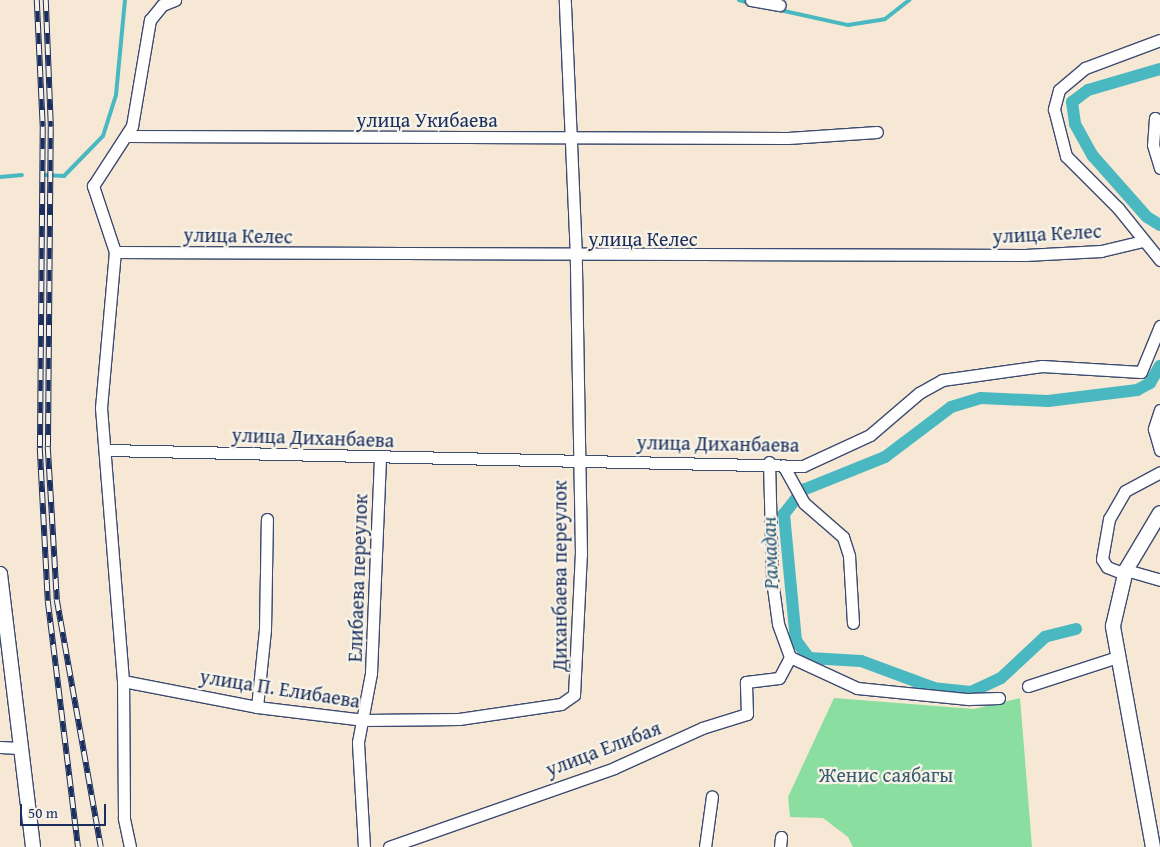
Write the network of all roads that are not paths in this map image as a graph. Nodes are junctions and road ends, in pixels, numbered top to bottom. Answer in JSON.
{"nodes":[{"id":1,"x":175,"y":0,"type":"edge"},
{"id":2,"x":565,"y":0,"type":"edge"},
{"id":3,"x":751,"y":0,"type":"edge"},
{"id":4,"x":780,"y":5,"type":"dead end"},
{"id":5,"x":1160,"y":40,"type":"edge"},
{"id":6,"x":1155,"y":118,"type":"dead end"},
{"id":7,"x":877,"y":132,"type":"dead end"},
{"id":8,"x":128,"y":136,"type":"junction"},
{"id":9,"x":572,"y":137,"type":"junction"},
{"id":10,"x":1160,"y":168,"type":"edge"},
{"id":11,"x":1142,"y":241,"type":"junction"},
{"id":12,"x":115,"y":252,"type":"junction"},
{"id":13,"x":576,"y":257,"type":"junction"},
{"id":14,"x":1160,"y":260,"type":"edge"},
{"id":15,"x":1160,"y":326,"type":"edge"},
{"id":16,"x":1160,"y":410,"type":"edge"},
{"id":17,"x":107,"y":450,"type":"junction"},
{"id":18,"x":1160,"y":450,"type":"edge"},
{"id":19,"x":380,"y":459,"type":"junction"},
{"id":20,"x":577,"y":460,"type":"junction"},
{"id":21,"x":769,"y":462,"type":"junction"},
{"id":22,"x":782,"y":465,"type":"junction"},
{"id":23,"x":1160,"y":472,"type":"edge"},
{"id":24,"x":1160,"y":513,"type":"edge"},
{"id":25,"x":267,"y":519,"type":"dead end"},
{"id":26,"x":1130,"y":573,"type":"junction"},
{"id":27,"x":0,"y":574,"type":"edge"},
{"id":28,"x":1160,"y":580,"type":"edge"},
{"id":29,"x":853,"y":623,"type":"dead end"},
{"id":30,"x":790,"y":657,"type":"junction"},
{"id":31,"x":1117,"y":657,"type":"junction"},
{"id":32,"x":123,"y":681,"type":"junction"},
{"id":33,"x":1028,"y":686,"type":"dead end"},
{"id":34,"x":576,"y":690,"type":"joint"},
{"id":35,"x":999,"y":698,"type":"dead end"},
{"id":36,"x":257,"y":707,"type":"junction"},
{"id":37,"x":364,"y":720,"type":"junction"},
{"id":38,"x":0,"y":747,"type":"edge"},
{"id":39,"x":20,"y":748,"type":"junction"},
{"id":40,"x":712,"y":796,"type":"dead end"},
{"id":41,"x":33,"y":847,"type":"edge"},
{"id":42,"x":130,"y":847,"type":"edge"},
{"id":43,"x":364,"y":847,"type":"edge"},
{"id":44,"x":389,"y":847,"type":"edge"},
{"id":45,"x":705,"y":847,"type":"edge"},
{"id":46,"x":1153,"y":847,"type":"edge"}],
"edges":[{"from":1,"to":8,"type":"street"},
{"from":2,"to":9,"type":"street"},
{"from":3,"to":4,"type":"street"},
{"from":5,"to":11,"type":"street"},
{"from":6,"to":10,"type":"street"},
{"from":7,"to":9,"type":"street","name":"улица Укибаева"},
{"from":8,"to":9,"type":"street","name":"улица Укибаева"},
{"from":8,"to":12,"type":"street"},
{"from":9,"to":13,"type":"street"},
{"from":11,"to":13,"type":"street","name":"улица Келес"},
{"from":11,"to":14,"type":"street"},
{"from":12,"to":13,"type":"street","name":"улица Келес"},
{"from":12,"to":17,"type":"street"},
{"from":13,"to":20,"type":"street"},
{"from":15,"to":22,"type":"street","name":"улица Диханбаева"},
{"from":16,"to":18,"type":"street"},
{"from":17,"to":19,"type":"street","name":"улица Диханбаева"},
{"from":17,"to":32,"type":"street"},
{"from":19,"to":20,"type":"street","name":"улица Диханбаева"},
{"from":19,"to":37,"type":"street","name":"Елибаева переулок"},
{"from":20,"to":21,"type":"street","name":"улица Диханбаева"},
{"from":20,"to":34,"type":"street","name":"Диханбаева переулок"},
{"from":21,"to":22,"type":"street","name":"улица Диханбаева"},
{"from":21,"to":30,"type":"street"},
{"from":22,"to":29,"type":"street"},
{"from":23,"to":26,"type":"street"},
{"from":24,"to":26,"type":"main road"},
{"from":25,"to":36,"type":"street"},
{"from":26,"to":28,"type":"street"},
{"from":26,"to":31,"type":"main road"},
{"from":27,"to":39,"type":"main road"},
{"from":30,"to":35,"type":"street"},
{"from":30,"to":44,"type":"street","name":"улица Елибая"},
{"from":31,"to":33,"type":"street"},
{"from":31,"to":46,"type":"main road"},
{"from":32,"to":36,"type":"street","name":"улица П. Елибаева"},
{"from":32,"to":42,"type":"street"},
{"from":34,"to":37,"type":"street","name":"улица П. Елибаева"},
{"from":36,"to":37,"type":"street","name":"улица П. Елибаева"},
{"from":37,"to":43,"type":"street","name":"Елибаева переулок"},
{"from":38,"to":39,"type":"street"},
{"from":39,"to":41,"type":"main road"},
{"from":40,"to":45,"type":"street"}]}
